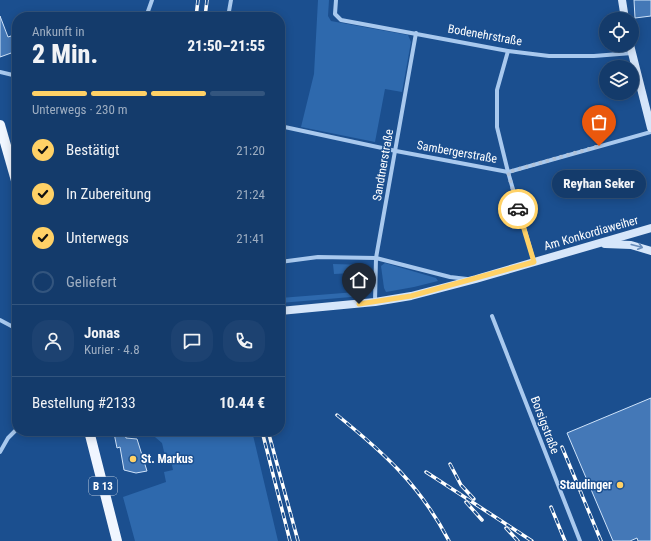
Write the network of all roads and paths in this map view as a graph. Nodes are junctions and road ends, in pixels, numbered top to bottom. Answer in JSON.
{"nodes":[{"id":1,"x":152,"y":0,"type":"edge"},
{"id":2,"x":231,"y":0,"type":"edge"},
{"id":3,"x":336,"y":0,"type":"edge"},
{"id":4,"x":622,"y":0,"type":"edge"},
{"id":5,"x":148,"y":12,"type":"edge"},
{"id":6,"x":229,"y":12,"type":"edge"},
{"id":7,"x":624,"y":12,"type":"edge"},
{"id":8,"x":416,"y":33,"type":"junction"},
{"id":9,"x":508,"y":50,"type":"junction"},
{"id":10,"x":608,"y":52,"type":"edge"},
{"id":11,"x":632,"y":52,"type":"edge"},
{"id":12,"x":0,"y":72,"type":"edge"},
{"id":13,"x":12,"y":75,"type":"edge"},
{"id":14,"x":0,"y":125,"type":"edge"},
{"id":15,"x":285,"y":127,"type":"edge"},
{"id":16,"x":651,"y":128,"type":"edge"},
{"id":17,"x":651,"y":132,"type":"edge"},
{"id":18,"x":396,"y":151,"type":"junction"},
{"id":19,"x":12,"y":167,"type":"edge"},
{"id":20,"x":508,"y":172,"type":"junction"},
{"id":21,"x":651,"y":228,"type":"edge"},
{"id":22,"x":594,"y":244,"type":"junction"},
{"id":23,"x":651,"y":251,"type":"edge"},
{"id":24,"x":376,"y":258,"type":"junction"},
{"id":25,"x":285,"y":261,"type":"edge"},
{"id":26,"x":534,"y":262,"type":"junction"},
{"id":27,"x":476,"y":279,"type":"junction"},
{"id":28,"x":375,"y":302,"type":"junction"},
{"id":29,"x":285,"y":310,"type":"edge"},
{"id":30,"x":492,"y":316,"type":"dead end"},
{"id":31,"x":0,"y":320,"type":"edge"},
{"id":32,"x":12,"y":326,"type":"edge"},
{"id":33,"x":12,"y":434,"type":"edge"},
{"id":34,"x":90,"y":436,"type":"edge"},
{"id":35,"x":0,"y":452,"type":"edge"},
{"id":36,"x":117,"y":541,"type":"edge"},
{"id":37,"x":580,"y":541,"type":"edge"}],
"edges":[{"from":1,"to":5,"type":"street"},
{"from":2,"to":6,"type":"street"},
{"from":3,"to":8,"type":"street","name":"Bodenehrstraße"},
{"from":4,"to":7,"type":"street"},
{"from":8,"to":9,"type":"street","name":"Bodenehrstraße"},
{"from":8,"to":18,"type":"street","name":"Sandtnerstraße"},
{"from":9,"to":10,"type":"street","name":"Bodenehrstraße"},
{"from":9,"to":20,"type":"street"},
{"from":11,"to":16,"type":"street"},
{"from":12,"to":13,"type":"street"},
{"from":14,"to":19,"type":"main road"},
{"from":15,"to":18,"type":"street","name":"Sambergerstraße"},
{"from":17,"to":20,"type":"street","name":"Sambergerstraße"},
{"from":18,"to":20,"type":"street","name":"Sambergerstraße"},
{"from":18,"to":24,"type":"street","name":"Sandtnerstraße"},
{"from":20,"to":26,"type":"street"},
{"from":21,"to":22,"type":"street","name":"Am Konkordiaweiher"},
{"from":22,"to":23,"type":"street","one_way":true},
{"from":22,"to":26,"type":"street","name":"Am Konkordiaweiher"},
{"from":24,"to":25,"type":"street","name":"Am Konkordiaweiher"},
{"from":24,"to":27,"type":"street","name":"Am Konkordiaweiher"},
{"from":24,"to":28,"type":"street","name":"Sandtnerstraße"},
{"from":26,"to":27,"type":"street","name":"Am Konkordiaweiher"},
{"from":27,"to":28,"type":"street"},
{"from":28,"to":29,"type":"street"},
{"from":30,"to":37,"type":"street","name":"Borsigstraße"},
{"from":31,"to":32,"type":"street"},
{"from":33,"to":35,"type":"street"},
{"from":34,"to":36,"type":"main road","number":"B 13"}]}
